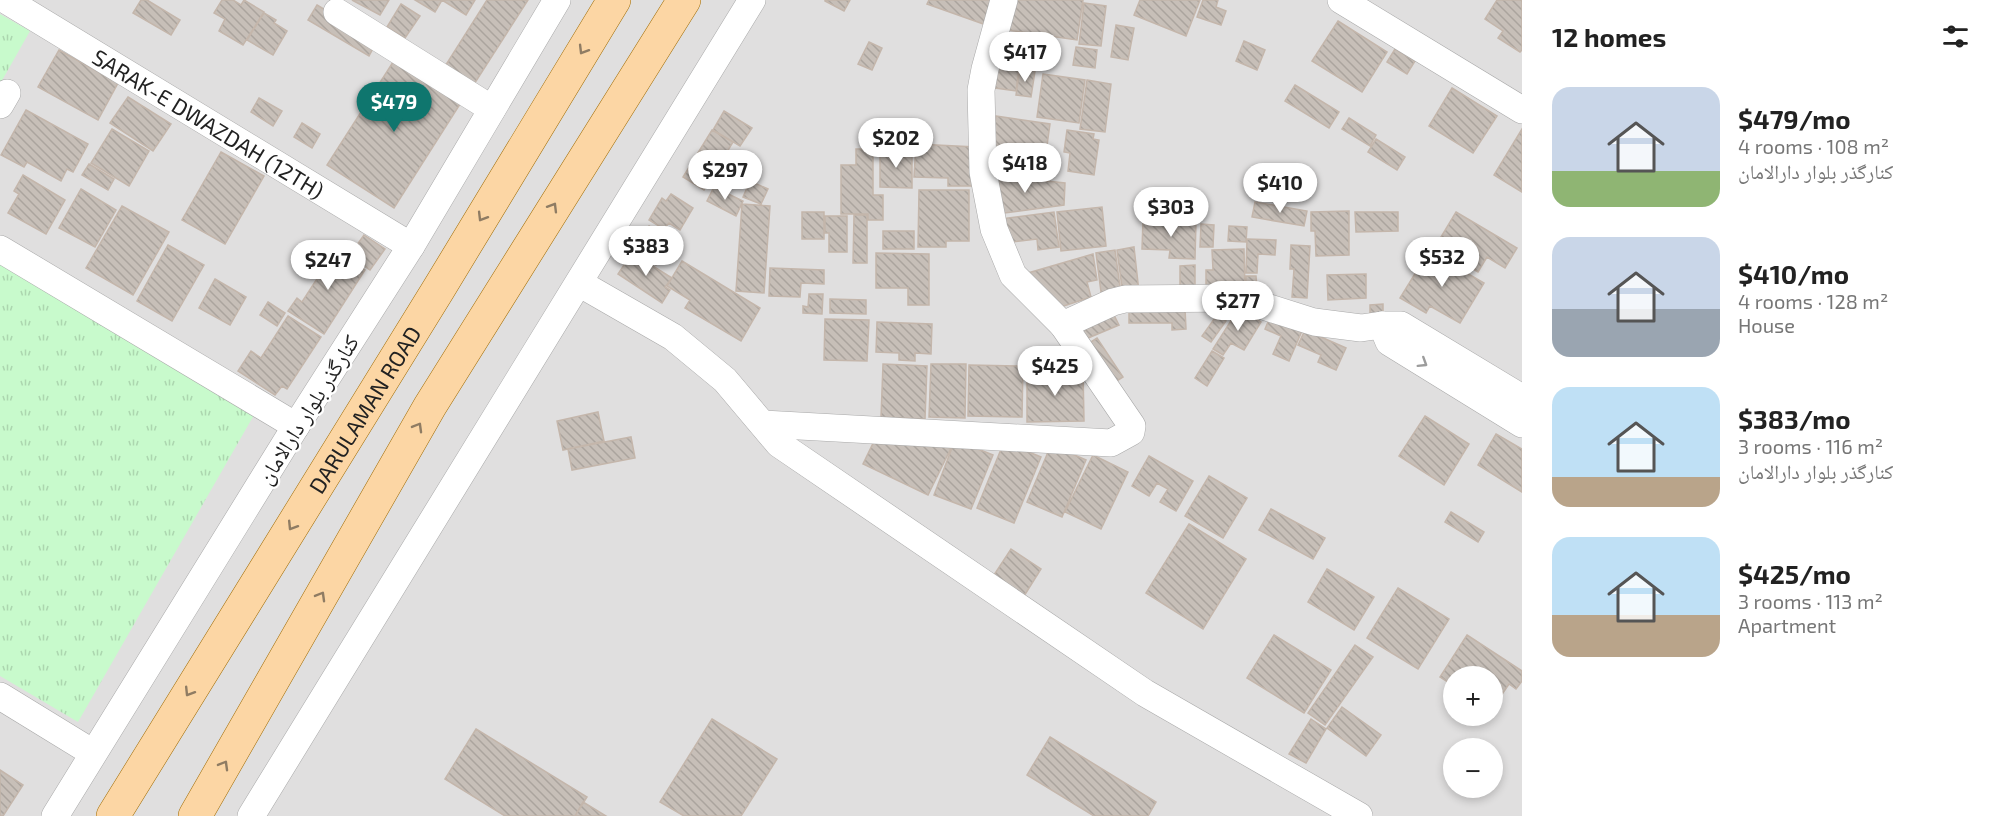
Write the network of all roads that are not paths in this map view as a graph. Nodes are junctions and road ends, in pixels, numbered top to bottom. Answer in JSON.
{"nodes":[{"id":1,"x":6,"y":0,"type":"edge"},
{"id":2,"x":557,"y":0,"type":"edge"},
{"id":3,"x":614,"y":0,"type":"edge"},
{"id":4,"x":684,"y":0,"type":"edge"},
{"id":5,"x":752,"y":0,"type":"edge"},
{"id":6,"x":1004,"y":0,"type":"edge"},
{"id":7,"x":1341,"y":0,"type":"edge"},
{"id":8,"x":337,"y":12,"type":"dead end"},
{"id":9,"x":492,"y":108,"type":"junction"},
{"id":10,"x":1522,"y":110,"type":"edge"},
{"id":11,"x":411,"y":246,"type":"junction"},
{"id":12,"x":0,"y":249,"type":"edge"},
{"id":13,"x":579,"y":283,"type":"junction"},
{"id":14,"x":1063,"y":325,"type":"junction"},
{"id":15,"x":1382,"y":325,"type":"junction"},
{"id":16,"x":1522,"y":398,"type":"edge"},
{"id":17,"x":763,"y":424,"type":"junction"},
{"id":18,"x":1522,"y":424,"type":"edge"},
{"id":19,"x":296,"y":426,"type":"junction"},
{"id":20,"x":0,"y":696,"type":"edge"},
{"id":21,"x":93,"y":753,"type":"junction"},
{"id":22,"x":55,"y":816,"type":"edge"},
{"id":23,"x":113,"y":816,"type":"edge"},
{"id":24,"x":195,"y":816,"type":"edge"},
{"id":25,"x":251,"y":816,"type":"edge"},
{"id":26,"x":1359,"y":816,"type":"edge"}],
"edges":[{"from":1,"to":11,"type":"street","name":"SARAK-E DWAZDAH (12TH)"},
{"from":2,"to":9,"type":"street","name":"کنارگذر بلوار دارالامان"},
{"from":3,"to":23,"type":"main road","name":"DARULAMAN ROAD","one_way":true},
{"from":24,"to":4,"type":"main road","one_way":true},
{"from":5,"to":13,"type":"street"},
{"from":6,"to":14,"type":"street"},
{"from":7,"to":10,"type":"street"},
{"from":8,"to":9,"type":"street"},
{"from":9,"to":11,"type":"street","name":"کنارگذر بلوار دارالامان"},
{"from":11,"to":19,"type":"street","name":"کنارگذر بلوار دارالامان"},
{"from":12,"to":19,"type":"street"},
{"from":13,"to":17,"type":"street"},
{"from":13,"to":25,"type":"street"},
{"from":14,"to":15,"type":"street"},
{"from":14,"to":17,"type":"street"},
{"from":15,"to":16,"type":"street"},
{"from":15,"to":18,"type":"street","one_way":true},
{"from":17,"to":26,"type":"street"},
{"from":19,"to":21,"type":"street","name":"کنارگذر بلوار دارالامان"},
{"from":20,"to":21,"type":"street"},
{"from":21,"to":22,"type":"street","name":"کنارگذر بلوار دارالامان"}]}
